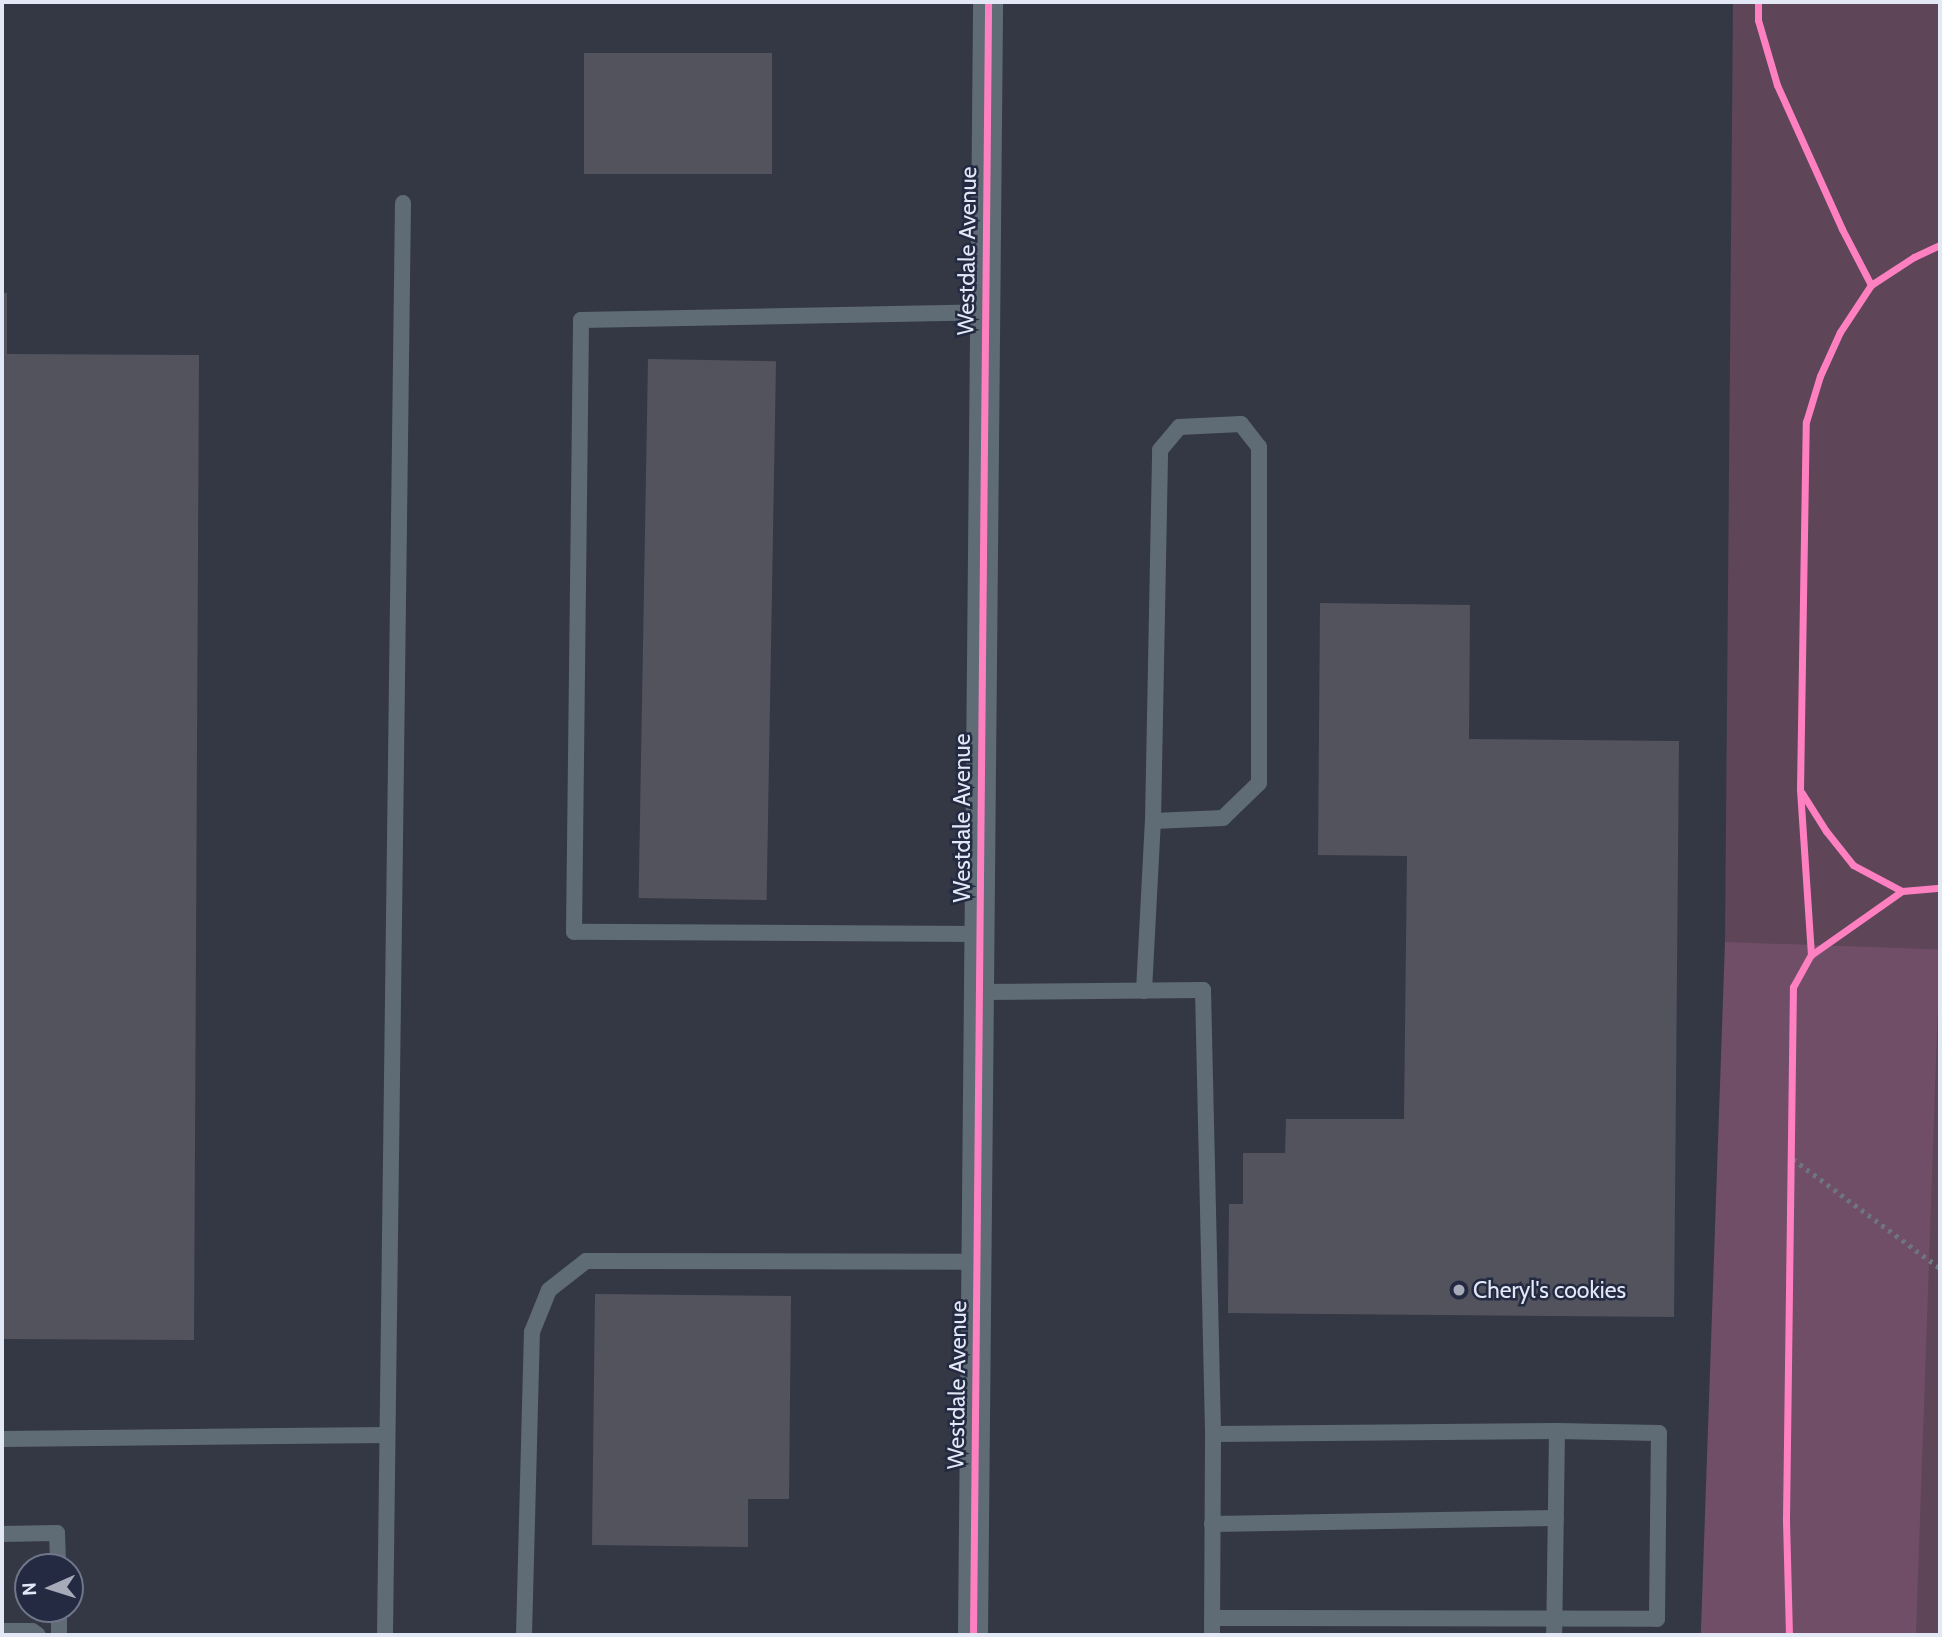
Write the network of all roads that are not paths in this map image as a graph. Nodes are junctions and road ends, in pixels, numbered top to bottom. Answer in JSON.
{"nodes":[{"id":1,"x":988,"y":2,"type":"edge"},
{"id":2,"x":402,"y":203,"type":"dead end"},
{"id":3,"x":985,"y":312,"type":"junction"},
{"id":4,"x":1153,"y":821,"type":"junction"},
{"id":5,"x":980,"y":934,"type":"junction"},
{"id":6,"x":1144,"y":991,"type":"junction"},
{"id":7,"x":980,"y":992,"type":"junction"},
{"id":8,"x":978,"y":1262,"type":"junction"},
{"id":9,"x":1557,"y":1431,"type":"junction"},
{"id":10,"x":1213,"y":1434,"type":"junction"},
{"id":11,"x":387,"y":1436,"type":"junction"},
{"id":12,"x":2,"y":1438,"type":"edge"},
{"id":13,"x":1556,"y":1518,"type":"junction"},
{"id":14,"x":1212,"y":1524,"type":"junction"},
{"id":15,"x":2,"y":1534,"type":"edge"},
{"id":16,"x":58,"y":1553,"type":"edge"},
{"id":17,"x":1554,"y":1617,"type":"junction"},
{"id":18,"x":1212,"y":1618,"type":"junction"},
{"id":19,"x":2,"y":1631,"type":"edge"},
{"id":20,"x":38,"y":1635,"type":"edge"},
{"id":21,"x":385,"y":1635,"type":"edge"},
{"id":22,"x":524,"y":1635,"type":"edge"},
{"id":23,"x":973,"y":1635,"type":"edge"},
{"id":24,"x":1212,"y":1635,"type":"edge"},
{"id":25,"x":1554,"y":1635,"type":"edge"}],
"edges":[{"from":1,"to":3,"type":"street","name":"Westdale Avenue"},
{"from":2,"to":11,"type":"lane"},
{"from":3,"to":5,"type":"street","name":"Westdale Avenue"},
{"from":3,"to":5,"type":"lane"},
{"from":4,"to":4,"type":"lane"},
{"from":4,"to":6,"type":"lane"},
{"from":5,"to":7,"type":"street","name":"Westdale Avenue"},
{"from":6,"to":7,"type":"lane"},
{"from":6,"to":10,"type":"lane"},
{"from":7,"to":8,"type":"street","name":"Westdale Avenue"},
{"from":8,"to":22,"type":"lane"},
{"from":8,"to":23,"type":"street","name":"Westdale Avenue"},
{"from":9,"to":10,"type":"lane"},
{"from":9,"to":13,"type":"lane"},
{"from":9,"to":17,"type":"lane"},
{"from":10,"to":14,"type":"lane"},
{"from":11,"to":12,"type":"lane"},
{"from":11,"to":21,"type":"lane"},
{"from":13,"to":14,"type":"lane"},
{"from":13,"to":17,"type":"lane"},
{"from":14,"to":18,"type":"lane"},
{"from":15,"to":16,"type":"lane"},
{"from":17,"to":18,"type":"lane"},
{"from":17,"to":25,"type":"lane"},
{"from":18,"to":24,"type":"lane"},
{"from":19,"to":20,"type":"lane"}]}
